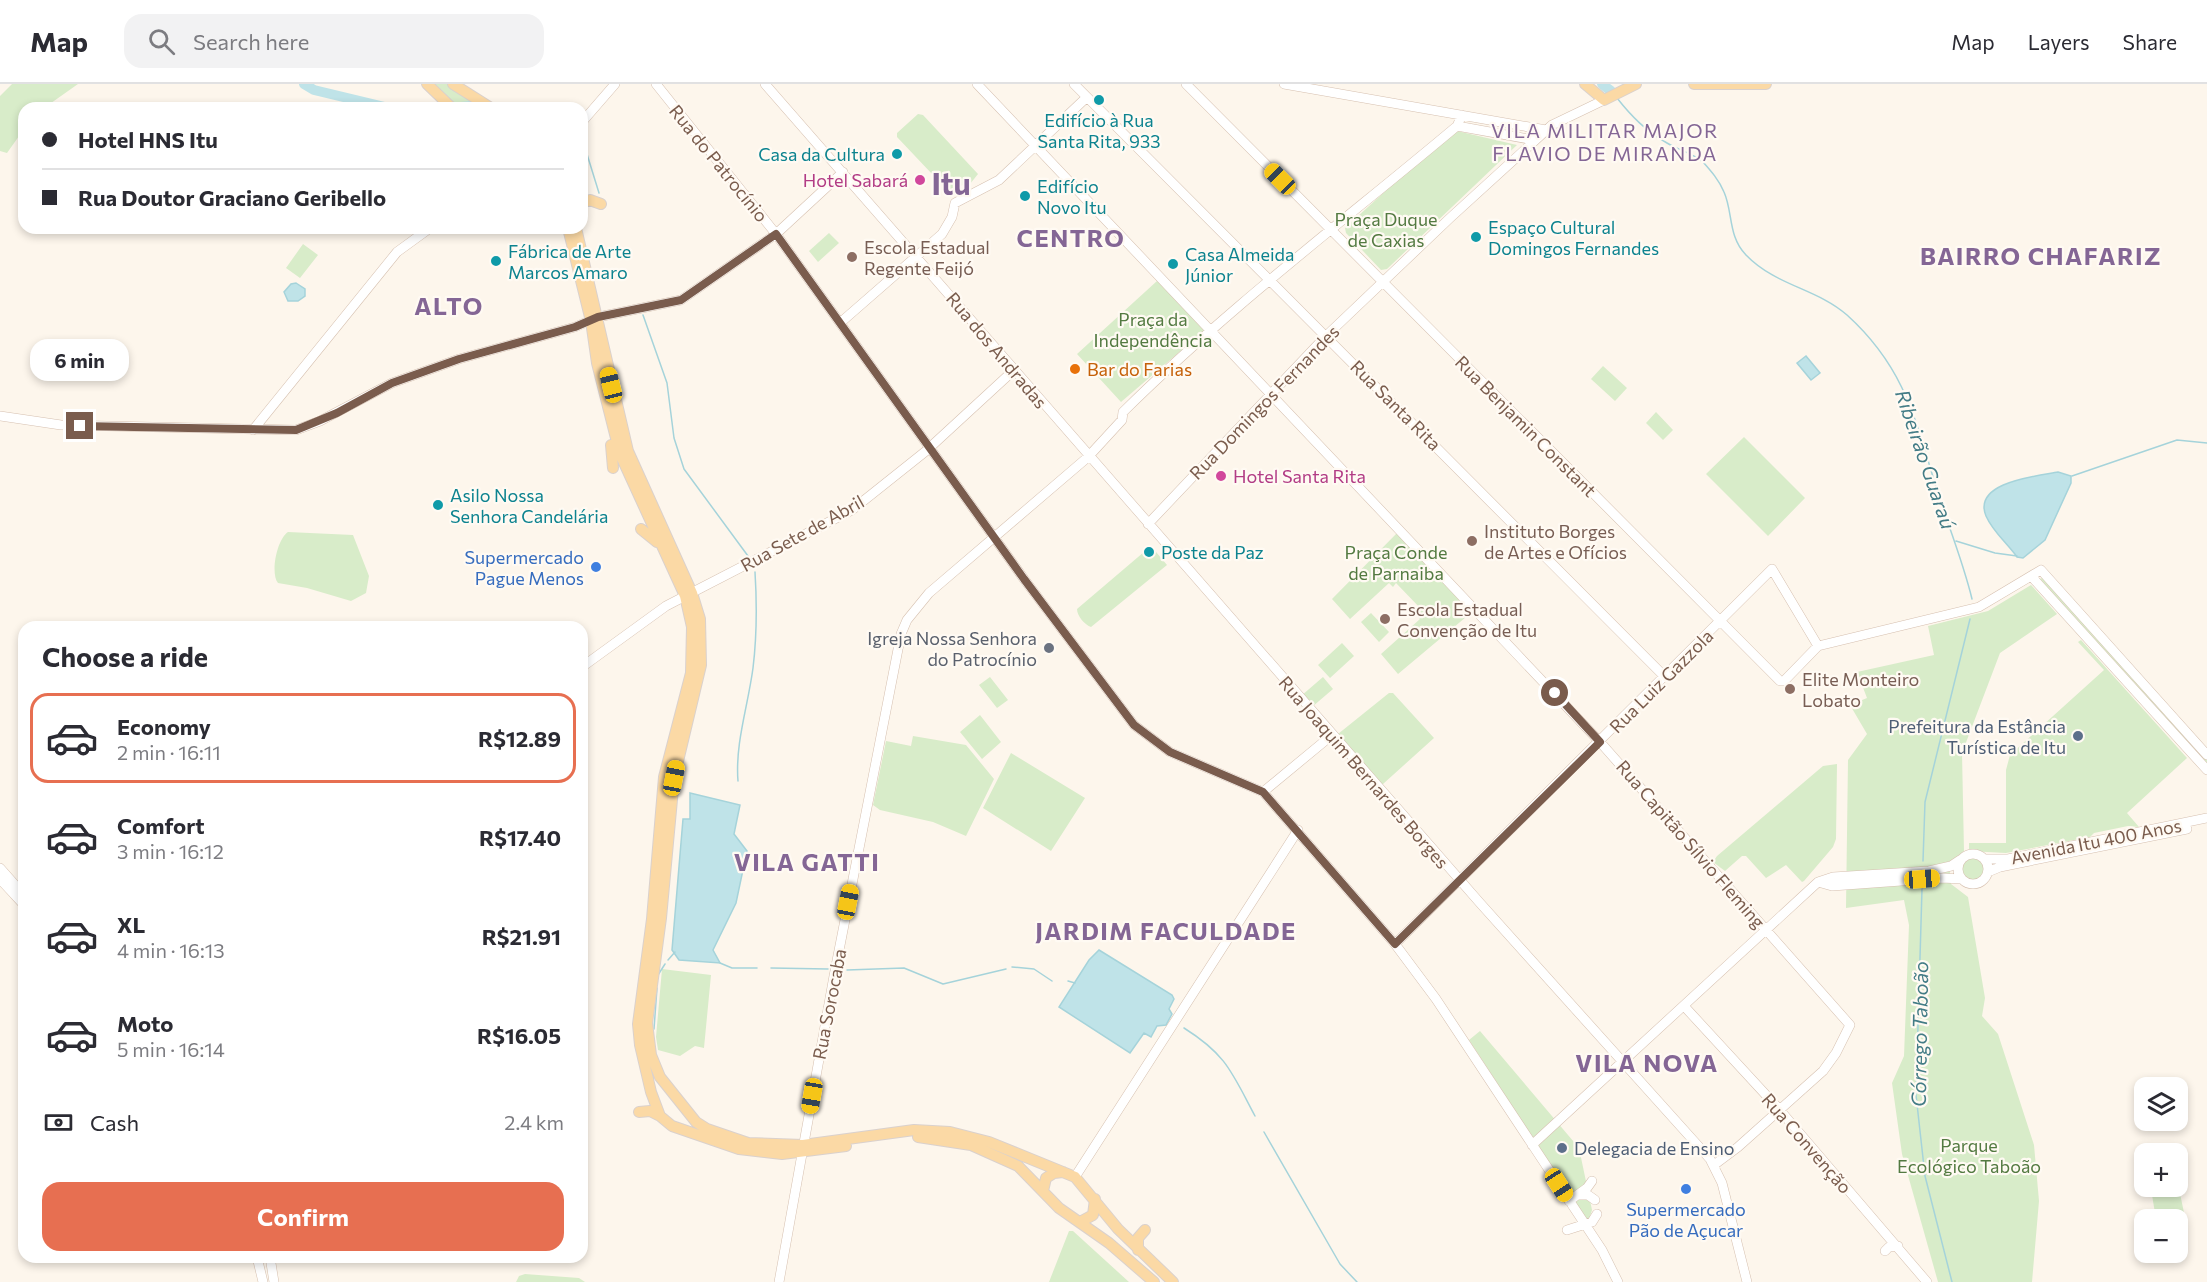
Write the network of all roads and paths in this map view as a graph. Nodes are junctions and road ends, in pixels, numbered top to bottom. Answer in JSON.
{"nodes":[{"id":1,"x":427,"y":84,"type":"edge"},
{"id":2,"x":453,"y":84,"type":"edge"},
{"id":3,"x":615,"y":84,"type":"edge"},
{"id":4,"x":656,"y":84,"type":"edge"},
{"id":5,"x":765,"y":84,"type":"edge"},
{"id":6,"x":977,"y":84,"type":"edge"},
{"id":7,"x":1074,"y":84,"type":"edge"},
{"id":8,"x":1186,"y":84,"type":"edge"},
{"id":9,"x":1284,"y":84,"type":"edge"},
{"id":10,"x":1586,"y":84,"type":"edge"},
{"id":11,"x":1694,"y":84,"type":"edge"},
{"id":12,"x":1766,"y":84,"type":"edge"},
{"id":13,"x":1623,"y":89,"type":"edge"},
{"id":14,"x":1088,"y":97,"type":"junction"},
{"id":15,"x":446,"y":102,"type":"edge"},
{"id":16,"x":482,"y":102,"type":"edge"},
{"id":17,"x":588,"y":115,"type":"edge"},
{"id":18,"x":1462,"y":115,"type":"junction"},
{"id":19,"x":1457,"y":126,"type":"junction"},
{"id":20,"x":1546,"y":130,"type":"junction"},
{"id":21,"x":1534,"y":140,"type":"junction"},
{"id":22,"x":1037,"y":145,"type":"junction"},
{"id":23,"x":843,"y":172,"type":"junction"},
{"id":24,"x":588,"y":200,"type":"edge"},
{"id":25,"x":602,"y":204,"type":"dead end"},
{"id":26,"x":1331,"y":230,"type":"junction"},
{"id":27,"x":422,"y":234,"type":"edge"},
{"id":28,"x":570,"y":234,"type":"edge"},
{"id":29,"x":577,"y":234,"type":"edge"},
{"id":30,"x":776,"y":234,"type":"junction"},
{"id":31,"x":917,"y":256,"type":"junction"},
{"id":32,"x":1271,"y":280,"type":"junction"},
{"id":33,"x":1383,"y":282,"type":"junction"},
{"id":34,"x":595,"y":319,"type":"junction"},
{"id":35,"x":840,"y":323,"type":"junction"},
{"id":36,"x":1212,"y":330,"type":"junction"},
{"id":37,"x":1326,"y":336,"type":"junction"},
{"id":38,"x":1014,"y":370,"type":"junction"},
{"id":39,"x":1272,"y":394,"type":"junction"},
{"id":40,"x":0,"y":416,"type":"edge"},
{"id":41,"x":611,"y":418,"type":"junction"},
{"id":42,"x":254,"y":430,"type":"junction"},
{"id":43,"x":931,"y":447,"type":"junction"},
{"id":44,"x":1088,"y":457,"type":"junction"},
{"id":45,"x":613,"y":468,"type":"dead end"},
{"id":46,"x":1148,"y":524,"type":"junction"},
{"id":47,"x":641,"y":529,"type":"dead end"},
{"id":48,"x":1157,"y":534,"type":"joint"},
{"id":49,"x":995,"y":537,"type":"junction"},
{"id":50,"x":660,"y":544,"type":"junction"},
{"id":51,"x":2031,"y":576,"type":"junction"},
{"id":52,"x":689,"y":594,"type":"junction"},
{"id":53,"x":1720,"y":621,"type":"junction"},
{"id":54,"x":1818,"y":646,"type":"junction"},
{"id":55,"x":588,"y":663,"type":"edge"},
{"id":56,"x":1665,"y":677,"type":"junction"},
{"id":57,"x":1332,"y":735,"type":"junction"},
{"id":58,"x":1600,"y":742,"type":"junction"},
{"id":59,"x":2207,"y":754,"type":"edge"},
{"id":60,"x":2207,"y":770,"type":"edge"},
{"id":61,"x":1263,"y":792,"type":"junction"},
{"id":62,"x":2207,"y":818,"type":"edge"},
{"id":63,"x":2207,"y":825,"type":"edge"},
{"id":64,"x":1298,"y":830,"type":"junction"},
{"id":65,"x":1985,"y":859,"type":"junction"},
{"id":66,"x":1960,"y":860,"type":"junction"},
{"id":67,"x":0,"y":868,"type":"edge"},
{"id":68,"x":1988,"y":872,"type":"junction"},
{"id":69,"x":0,"y":879,"type":"edge"},
{"id":70,"x":1962,"y":879,"type":"junction"},
{"id":71,"x":1460,"y":881,"type":"junction"},
{"id":72,"x":1818,"y":882,"type":"junction"},
{"id":73,"x":18,"y":888,"type":"edge"},
{"id":74,"x":18,"y":898,"type":"edge"},
{"id":75,"x":1767,"y":930,"type":"junction"},
{"id":76,"x":1395,"y":944,"type":"junction"},
{"id":77,"x":1684,"y":1006,"type":"junction"},
{"id":78,"x":1622,"y":1062,"type":"junction"},
{"id":79,"x":648,"y":1099,"type":"junction"},
{"id":80,"x":676,"y":1100,"type":"junction"},
{"id":81,"x":1778,"y":1108,"type":"junction"},
{"id":82,"x":639,"y":1112,"type":"dead end"},
{"id":83,"x":660,"y":1116,"type":"junction"},
{"id":84,"x":1532,"y":1145,"type":"junction"},
{"id":85,"x":802,"y":1149,"type":"junction"},
{"id":86,"x":1714,"y":1165,"type":"junction"},
{"id":87,"x":1063,"y":1172,"type":"junction"},
{"id":88,"x":1075,"y":1177,"type":"junction"},
{"id":89,"x":1592,"y":1181,"type":"dead end"},
{"id":90,"x":1043,"y":1191,"type":"junction"},
{"id":91,"x":1093,"y":1195,"type":"junction"},
{"id":92,"x":1579,"y":1195,"type":"junction"},
{"id":93,"x":1595,"y":1200,"type":"dead end"},
{"id":94,"x":1569,"y":1201,"type":"junction"},
{"id":95,"x":1597,"y":1215,"type":"dead end"},
{"id":96,"x":1080,"y":1222,"type":"junction"},
{"id":97,"x":1585,"y":1225,"type":"junction"},
{"id":98,"x":1145,"y":1230,"type":"dead end"},
{"id":99,"x":1567,"y":1230,"type":"dead end"},
{"id":100,"x":1898,"y":1246,"type":"junction"},
{"id":101,"x":1138,"y":1250,"type":"junction"},
{"id":102,"x":1885,"y":1251,"type":"dead end"},
{"id":103,"x":258,"y":1263,"type":"edge"},
{"id":104,"x":271,"y":1263,"type":"edge"},
{"id":105,"x":263,"y":1282,"type":"edge"},
{"id":106,"x":274,"y":1282,"type":"edge"},
{"id":107,"x":779,"y":1282,"type":"edge"},
{"id":108,"x":1154,"y":1282,"type":"edge"},
{"id":109,"x":1173,"y":1282,"type":"edge"},
{"id":110,"x":1618,"y":1282,"type":"edge"},
{"id":111,"x":1747,"y":1282,"type":"edge"},
{"id":112,"x":1927,"y":1282,"type":"edge"}],
"edges":[{"from":1,"to":15,"type":"main road"},
{"from":2,"to":16,"type":"main road"},
{"from":3,"to":17,"type":"street"},
{"from":4,"to":30,"type":"street","name":"Rua do Patrocínio"},
{"from":5,"to":23,"type":"street","name":"Rua dos Andradas"},
{"from":6,"to":22,"type":"street"},
{"from":7,"to":14,"type":"street","name":"Rua Santa Rita"},
{"from":8,"to":26,"type":"street"},
{"from":9,"to":18,"type":"street"},
{"from":10,"to":13,"type":"main road"},
{"from":11,"to":12,"type":"main road"},
{"from":13,"to":20,"type":"street"},
{"from":14,"to":22,"type":"street"},
{"from":14,"to":32,"type":"street","name":"Rua Santa Rita"},
{"from":18,"to":19,"type":"street"},
{"from":18,"to":20,"type":"street"},
{"from":19,"to":21,"type":"street"},
{"from":19,"to":26,"type":"street"},
{"from":20,"to":21,"type":"street"},
{"from":21,"to":33,"type":"street"},
{"from":22,"to":31,"type":"street"},
{"from":22,"to":36,"type":"street"},
{"from":23,"to":30,"type":"street"},
{"from":23,"to":31,"type":"street","name":"Rua dos Andradas"},
{"from":24,"to":25,"type":"main road"},
{"from":26,"to":32,"type":"street"},
{"from":26,"to":33,"type":"street"},
{"from":27,"to":42,"type":"street"},
{"from":28,"to":34,"type":"main road"},
{"from":29,"to":34,"type":"main road"},
{"from":30,"to":34,"type":"street"},
{"from":30,"to":35,"type":"street","name":"Rua do Patrocínio"},
{"from":31,"to":35,"type":"street"},
{"from":31,"to":38,"type":"street","name":"Rua dos Andradas"},
{"from":32,"to":36,"type":"street"},
{"from":32,"to":37,"type":"street","name":"Rua Santa Rita"},
{"from":33,"to":37,"type":"street","name":"Rua Domingos Fernandes"},
{"from":33,"to":53,"type":"street","name":"Rua Benjamin Constant"},
{"from":34,"to":41,"type":"main road"},
{"from":34,"to":42,"type":"street"},
{"from":34,"to":52,"type":"main road"},
{"from":35,"to":43,"type":"street","name":"Rua do Patrocínio"},
{"from":36,"to":39,"type":"street"},
{"from":36,"to":44,"type":"street","name":"Rua Sorocaba"},
{"from":37,"to":39,"type":"street","name":"Rua Domingos Fernandes"},
{"from":37,"to":56,"type":"street","name":"Rua Santa Rita"},
{"from":38,"to":43,"type":"street","name":"Rua Sete de Abril"},
{"from":38,"to":44,"type":"street","name":"Rua dos Andradas"},
{"from":39,"to":46,"type":"street","name":"Rua Domingos Fernandes"},
{"from":39,"to":58,"type":"street","name":"Rua Capitão Sílvio Fleming"},
{"from":40,"to":42,"type":"street"},
{"from":41,"to":45,"type":"main road"},
{"from":41,"to":50,"type":"main road"},
{"from":43,"to":49,"type":"street","name":"Rua do Patrocínio"},
{"from":43,"to":52,"type":"street","name":"Rua Sete de Abril"},
{"from":44,"to":46,"type":"street","name":"Rua dos Andradas"},
{"from":44,"to":49,"type":"street","name":"Rua Sorocaba"},
{"from":46,"to":48,"type":"street","name":"Rua dos Andradas"},
{"from":47,"to":50,"type":"main road"},
{"from":48,"to":57,"type":"street","name":"Rua Joaquim Bernardes Borges"},
{"from":49,"to":61,"type":"street","name":"Rua do Patrocínio"},
{"from":49,"to":85,"type":"street","name":"Rua Sorocaba"},
{"from":50,"to":52,"type":"main road"},
{"from":51,"to":54,"type":"street"},
{"from":51,"to":59,"type":"street"},
{"from":51,"to":60,"type":"street"},
{"from":52,"to":55,"type":"street","name":"Rua Sete de Abril"},
{"from":52,"to":79,"type":"main road"},
{"from":52,"to":80,"type":"main road"},
{"from":53,"to":54,"type":"street","name":"Rua Benjamin Constant"},
{"from":53,"to":54,"type":"street","name":"Rua Luiz Gazzola"},
{"from":53,"to":56,"type":"street","name":"Rua Luiz Gazzola"},
{"from":56,"to":58,"type":"street","name":"Rua Luiz Gazzola"},
{"from":57,"to":61,"type":"street"},
{"from":57,"to":71,"type":"street","name":"Rua Joaquim Bernardes Borges"},
{"from":58,"to":71,"type":"street","name":"Rua Luiz Gazzola"},
{"from":58,"to":75,"type":"street","name":"Rua Capitão Sílvio Fleming"},
{"from":61,"to":64,"type":"street"},
{"from":62,"to":65,"type":"street","name":"Avenida Itu 400 Anos"},
{"from":63,"to":68,"type":"street","name":"Avenida Itu 400 Anos"},
{"from":64,"to":76,"type":"street"},
{"from":64,"to":88,"type":"street"},
{"from":65,"to":66,"type":"street"},
{"from":65,"to":68,"type":"street"},
{"from":66,"to":70,"type":"street"},
{"from":66,"to":72,"type":"street"},
{"from":67,"to":73,"type":"street"},
{"from":68,"to":70,"type":"street"},
{"from":69,"to":74,"type":"street"},
{"from":70,"to":72,"type":"street"},
{"from":71,"to":76,"type":"street","name":"Rua Luiz Gazzola"},
{"from":71,"to":78,"type":"street","name":"Rua Joaquim Bernardes Borges"},
{"from":72,"to":75,"type":"street"},
{"from":75,"to":77,"type":"street"},
{"from":75,"to":81,"type":"street","name":"Rua Capitão Sílvio Fleming"},
{"from":76,"to":84,"type":"street"},
{"from":77,"to":78,"type":"street"},
{"from":77,"to":81,"type":"street","name":"Rua Convenção"},
{"from":78,"to":84,"type":"street"},
{"from":78,"to":86,"type":"street","name":"Rua Joaquim Bernardes Borges"},
{"from":79,"to":80,"type":"main road"},
{"from":79,"to":83,"type":"main road"},
{"from":80,"to":85,"type":"main road"},
{"from":81,"to":86,"type":"street"},
{"from":81,"to":100,"type":"street","name":"Rua Convenção"},
{"from":82,"to":83,"type":"main road"},
{"from":83,"to":85,"type":"main road"},
{"from":84,"to":94,"type":"street"},
{"from":85,"to":87,"type":"main road"},
{"from":85,"to":90,"type":"main road"},
{"from":85,"to":107,"type":"street","name":"Rua Sorocaba"},
{"from":86,"to":111,"type":"street","name":"Rua Joaquim Bernardes Borges"},
{"from":87,"to":88,"type":"main road"},
{"from":87,"to":90,"type":"main road"},
{"from":88,"to":91,"type":"main road"},
{"from":89,"to":92,"type":"street"},
{"from":90,"to":96,"type":"main road"},
{"from":91,"to":96,"type":"main road"},
{"from":91,"to":101,"type":"main road"},
{"from":92,"to":93,"type":"street"},
{"from":92,"to":94,"type":"street"},
{"from":94,"to":97,"type":"street"},
{"from":95,"to":97,"type":"street"},
{"from":96,"to":108,"type":"main road"},
{"from":97,"to":99,"type":"street"},
{"from":97,"to":110,"type":"street"},
{"from":98,"to":101,"type":"main road"},
{"from":100,"to":102,"type":"street"},
{"from":100,"to":112,"type":"street","name":"Rua Convenção"},
{"from":101,"to":109,"type":"main road"},
{"from":103,"to":105,"type":"street"},
{"from":104,"to":106,"type":"street"}]}
